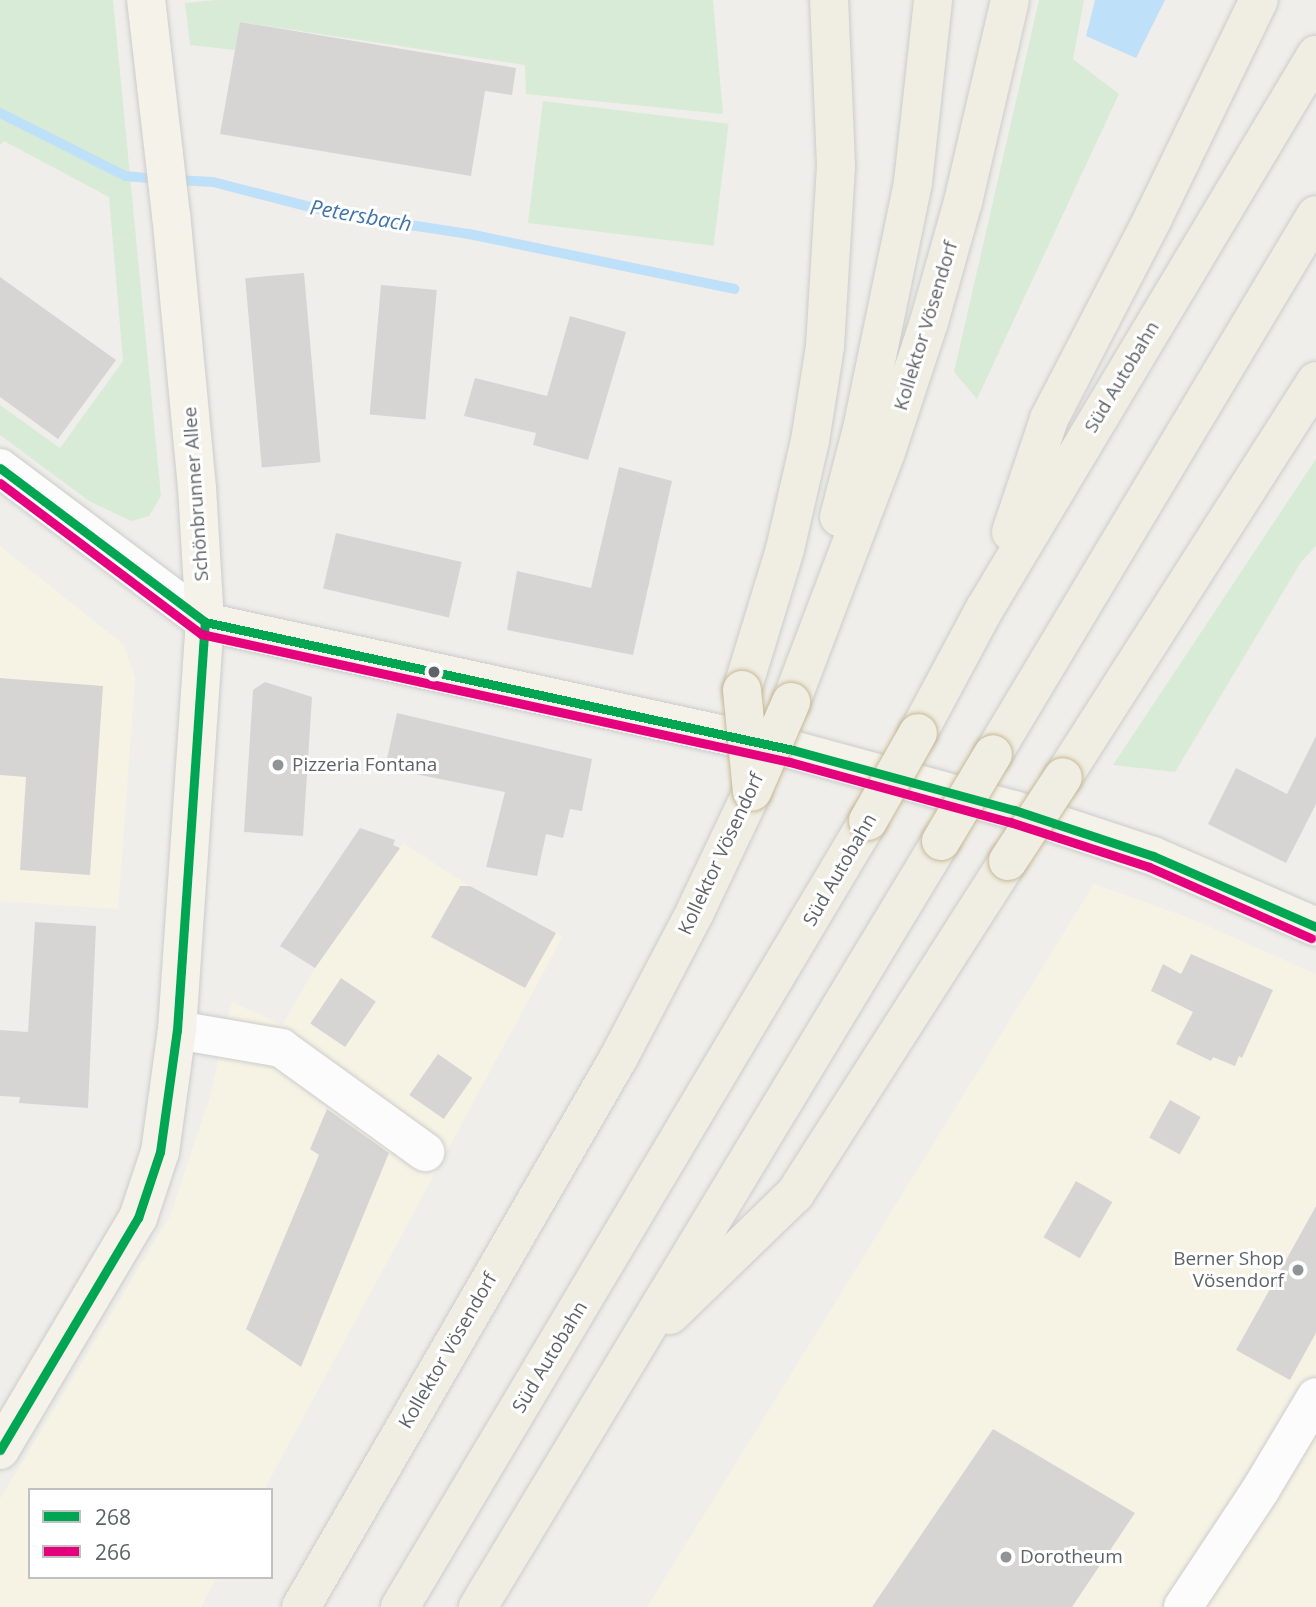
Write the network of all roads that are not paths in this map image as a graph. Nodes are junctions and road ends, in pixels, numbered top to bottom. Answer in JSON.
{"nodes":[{"id":1,"x":146,"y":0,"type":"edge"},
{"id":2,"x":829,"y":0,"type":"edge"},
{"id":3,"x":933,"y":0,"type":"edge"},
{"id":4,"x":1010,"y":0,"type":"edge"},
{"id":5,"x":1259,"y":0,"type":"edge"},
{"id":6,"x":1316,"y":55,"type":"edge"},
{"id":7,"x":1316,"y":215,"type":"edge"},
{"id":8,"x":1316,"y":381,"type":"edge"},
{"id":9,"x":0,"y":468,"type":"edge"},
{"id":10,"x":984,"y":610,"type":"junction"},
{"id":11,"x":205,"y":622,"type":"junction"},
{"id":12,"x":791,"y":702,"type":"junction"},
{"id":13,"x":752,"y":792,"type":"junction"},
{"id":14,"x":1316,"y":927,"type":"edge"},
{"id":15,"x":177,"y":1030,"type":"junction"},
{"id":16,"x":425,"y":1152,"type":"dead end"},
{"id":17,"x":633,"y":1351,"type":"junction"},
{"id":18,"x":1316,"y":1396,"type":"edge"},
{"id":19,"x":0,"y":1450,"type":"edge"},
{"id":20,"x":301,"y":1607,"type":"edge"},
{"id":21,"x":400,"y":1607,"type":"edge"},
{"id":22,"x":478,"y":1607,"type":"edge"},
{"id":23,"x":1183,"y":1607,"type":"edge"}],
"edges":[{"from":1,"to":11,"type":"main road","name":"Schönbrunner Allee"},
{"from":2,"to":13,"type":"highway","bridge":true},
{"from":3,"to":12,"type":"highway"},
{"from":4,"to":12,"type":"highway","name":"Kollektor Vösendorf"},
{"from":5,"to":10,"type":"highway"},
{"from":6,"to":10,"type":"highway","name":"Süd Autobahn"},
{"from":7,"to":17,"type":"highway","bridge":true},
{"from":8,"to":17,"type":"highway","bridge":true},
{"from":9,"to":11,"type":"street"},
{"from":10,"to":21,"type":"highway","name":"Süd Autobahn","bridge":true},
{"from":11,"to":14,"type":"main road"},
{"from":11,"to":15,"type":"main road","name":"Schönbrunner Allee"},
{"from":12,"to":13,"type":"highway","name":"Kollektor Vösendorf","bridge":true},
{"from":13,"to":20,"type":"highway","name":"Kollektor Vösendorf"},
{"from":15,"to":16,"type":"street"},
{"from":15,"to":19,"type":"main road","name":"Schönbrunner Allee"},
{"from":17,"to":22,"type":"highway"},
{"from":18,"to":23,"type":"street"}]}
